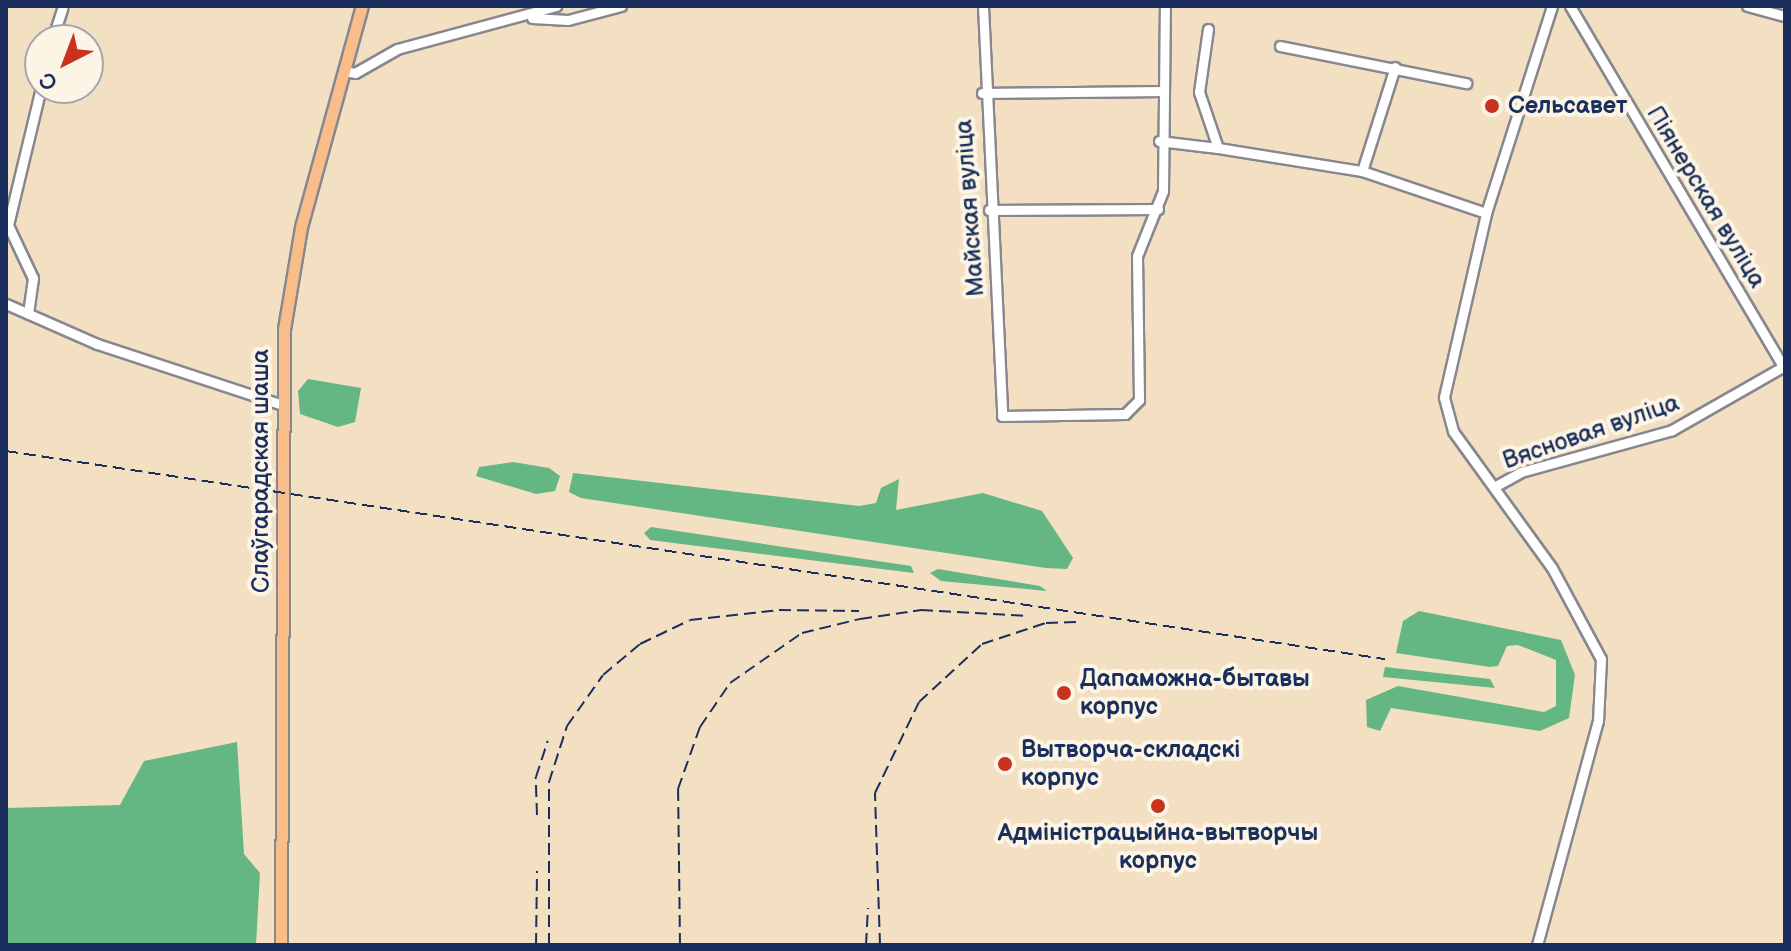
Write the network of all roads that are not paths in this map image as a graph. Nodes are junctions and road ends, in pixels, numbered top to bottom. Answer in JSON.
{"nodes":[{"id":1,"x":362,"y":6,"type":"edge"},
{"id":2,"x":556,"y":6,"type":"edge"},
{"id":3,"x":621,"y":6,"type":"edge"},
{"id":4,"x":983,"y":6,"type":"edge"},
{"id":5,"x":1165,"y":6,"type":"edge"},
{"id":6,"x":1552,"y":6,"type":"edge"},
{"id":7,"x":1570,"y":6,"type":"edge"},
{"id":8,"x":1747,"y":6,"type":"edge"},
{"id":9,"x":62,"y":9,"type":"dead end"},
{"id":10,"x":1785,"y":16,"type":"edge"},
{"id":11,"x":532,"y":18,"type":"junction"},
{"id":12,"x":57,"y":24,"type":"edge"},
{"id":13,"x":1208,"y":29,"type":"dead end"},
{"id":14,"x":1280,"y":46,"type":"dead end"},
{"id":15,"x":1395,"y":67,"type":"junction"},
{"id":16,"x":343,"y":71,"type":"junction"},
{"id":17,"x":1466,"y":83,"type":"dead end"},
{"id":18,"x":1161,"y":91,"type":"junction"},
{"id":19,"x":982,"y":93,"type":"junction"},
{"id":20,"x":37,"y":104,"type":"edge"},
{"id":21,"x":1159,"y":141,"type":"junction"},
{"id":22,"x":1218,"y":148,"type":"junction"},
{"id":23,"x":1362,"y":171,"type":"junction"},
{"id":24,"x":1158,"y":209,"type":"junction"},
{"id":25,"x":989,"y":210,"type":"junction"},
{"id":26,"x":1486,"y":213,"type":"junction"},
{"id":27,"x":7,"y":223,"type":"edge"},
{"id":28,"x":6,"y":304,"type":"edge"},
{"id":29,"x":28,"y":314,"type":"junction"},
{"id":30,"x":1784,"y":367,"type":"edge"},
{"id":31,"x":282,"y":405,"type":"junction"},
{"id":32,"x":1494,"y":487,"type":"junction"},
{"id":33,"x":281,"y":945,"type":"edge"},
{"id":34,"x":1537,"y":945,"type":"edge"}],
"edges":[{"from":1,"to":16,"type":"main road","name":"Слаўгарадская шаша"},
{"from":2,"to":11,"type":"street"},
{"from":3,"to":11,"type":"street"},
{"from":4,"to":19,"type":"street","name":"Майская вуліца"},
{"from":5,"to":18,"type":"street"},
{"from":6,"to":26,"type":"street"},
{"from":7,"to":30,"type":"street","name":"Піянерская вуліца"},
{"from":8,"to":10,"type":"street"},
{"from":9,"to":12,"type":"street"},
{"from":11,"to":16,"type":"street"},
{"from":13,"to":22,"type":"street"},
{"from":14,"to":15,"type":"street"},
{"from":15,"to":17,"type":"street"},
{"from":15,"to":23,"type":"street"},
{"from":16,"to":31,"type":"main road","name":"Слаўгарадская шаша"},
{"from":18,"to":19,"type":"street"},
{"from":18,"to":21,"type":"street"},
{"from":19,"to":25,"type":"street","name":"Майская вуліца"},
{"from":20,"to":27,"type":"street"},
{"from":21,"to":22,"type":"street"},
{"from":21,"to":24,"type":"street"},
{"from":22,"to":23,"type":"street"},
{"from":23,"to":26,"type":"street"},
{"from":24,"to":25,"type":"street"},
{"from":24,"to":25,"type":"street","name":"Майская вуліца"},
{"from":26,"to":32,"type":"street"},
{"from":27,"to":29,"type":"street"},
{"from":28,"to":29,"type":"street"},
{"from":29,"to":31,"type":"street"},
{"from":30,"to":32,"type":"street","name":"Вясновая вуліца"},
{"from":31,"to":33,"type":"main road","name":"Слаўгарадская шаша"},
{"from":32,"to":34,"type":"street"}]}
